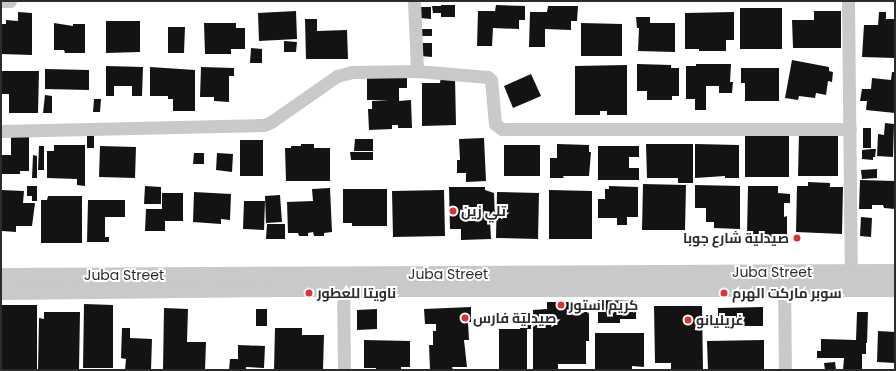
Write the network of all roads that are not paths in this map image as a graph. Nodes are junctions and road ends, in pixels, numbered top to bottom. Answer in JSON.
{"nodes":[{"id":1,"x":1,"y":1,"type":"edge"},
{"id":2,"x":10,"y":1,"type":"edge"},
{"id":3,"x":414,"y":1,"type":"edge"},
{"id":4,"x":848,"y":1,"type":"edge"},
{"id":5,"x":417,"y":71,"type":"junction"},
{"id":6,"x":850,"y":129,"type":"junction"},
{"id":7,"x":1,"y":132,"type":"edge"},
{"id":8,"x":852,"y":272,"type":"junction"},
{"id":9,"x":895,"y":272,"type":"edge"},
{"id":10,"x":1,"y":276,"type":"edge"},
{"id":11,"x":784,"y":280,"type":"junction"},
{"id":12,"x":344,"y":282,"type":"junction"},
{"id":13,"x":65,"y":283,"type":"junction"},
{"id":14,"x":895,"y":288,"type":"edge"},
{"id":15,"x":1,"y":291,"type":"edge"},
{"id":16,"x":344,"y":370,"type":"edge"},
{"id":17,"x":785,"y":370,"type":"edge"}],
"edges":[{"from":1,"to":2,"type":"street"},
{"from":3,"to":5,"type":"street"},
{"from":4,"to":6,"type":"street"},
{"from":5,"to":6,"type":"street"},
{"from":5,"to":7,"type":"street"},
{"from":6,"to":8,"type":"street"},
{"from":8,"to":9,"type":"street","name":"Juba Street"},
{"from":8,"to":11,"type":"street","name":"Juba Street"},
{"from":10,"to":13,"type":"street","name":"Juba Street"},
{"from":11,"to":12,"type":"street","name":"Juba Street"},
{"from":11,"to":14,"type":"street","name":"Juba Street"},
{"from":11,"to":17,"type":"street"},
{"from":12,"to":13,"type":"street","name":"Juba Street"},
{"from":12,"to":16,"type":"street"},
{"from":13,"to":15,"type":"street","name":"Juba Street"}]}
